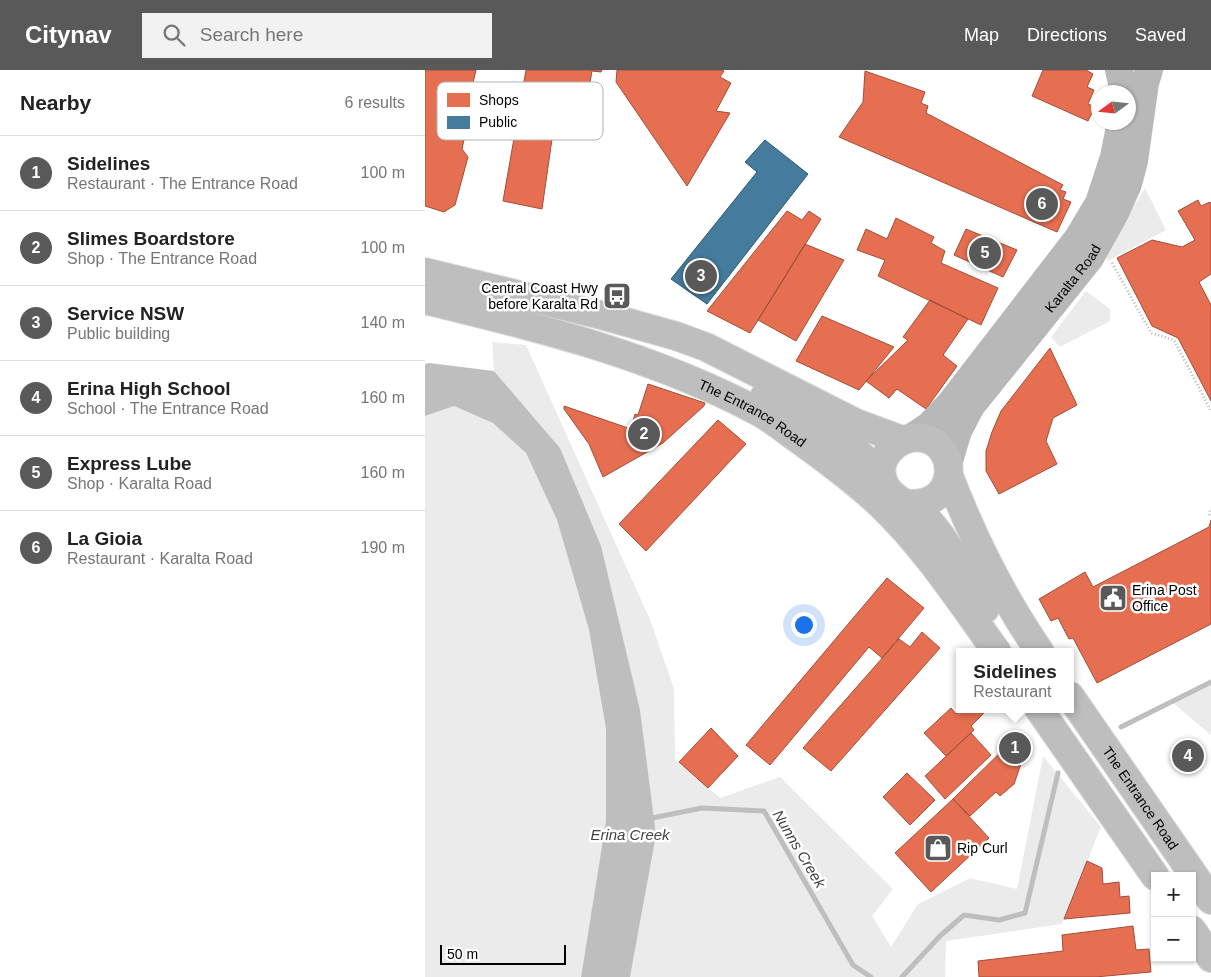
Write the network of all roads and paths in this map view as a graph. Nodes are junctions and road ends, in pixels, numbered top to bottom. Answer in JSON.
{"nodes":[{"id":1,"x":1119,"y":70,"type":"edge"},
{"id":2,"x":1149,"y":70,"type":"edge"},
{"id":3,"x":1122,"y":85,"type":"edge"},
{"id":4,"x":1119,"y":130,"type":"edge"},
{"id":5,"x":1108,"y":256,"type":"dead end"},
{"id":6,"x":425,"y":272,"type":"edge"},
{"id":7,"x":425,"y":300,"type":"edge"},
{"id":8,"x":596,"y":344,"type":"junction"},
{"id":9,"x":1211,"y":411,"type":"edge"},
{"id":10,"x":906,"y":439,"type":"junction"},
{"id":11,"x":949,"y":470,"type":"junction"},
{"id":12,"x":882,"y":478,"type":"junction"},
{"id":13,"x":904,"y":503,"type":"junction"},
{"id":14,"x":1211,"y":508,"type":"edge"},
{"id":15,"x":1209,"y":515,"type":"dead end"},
{"id":16,"x":994,"y":648,"type":"edge"},
{"id":17,"x":1010,"y":648,"type":"edge"},
{"id":18,"x":1037,"y":648,"type":"edge"},
{"id":19,"x":1074,"y":702,"type":"edge"},
{"id":20,"x":1042,"y":713,"type":"edge"},
{"id":21,"x":1047,"y":713,"type":"edge"},
{"id":22,"x":1067,"y":748,"type":"junction"},
{"id":23,"x":1152,"y":872,"type":"edge"},
{"id":24,"x":1211,"y":900,"type":"edge"},
{"id":25,"x":1196,"y":936,"type":"edge"},
{"id":26,"x":1211,"y":958,"type":"edge"}],
"edges":[{"from":1,"to":3,"type":"street"},
{"from":2,"to":11,"type":"street","name":"Karalta Road"},
{"from":4,"to":10,"type":"street","name":"Karalta Road"},
{"from":5,"to":9,"type":"path"},
{"from":6,"to":10,"type":"highway"},
{"from":7,"to":8,"type":"highway","name":"The Entrance Road"},
{"from":8,"to":12,"type":"highway"},
{"from":8,"to":16,"type":"highway","name":"The Entrance Road"},
{"from":10,"to":11,"type":"highway"},
{"from":10,"to":12,"type":"highway"},
{"from":11,"to":13,"type":"highway"},
{"from":11,"to":18,"type":"highway"},
{"from":12,"to":13,"type":"highway"},
{"from":13,"to":17,"type":"highway"},
{"from":14,"to":15,"type":"path"},
{"from":19,"to":24,"type":"highway","name":"The Entrance Road"},
{"from":20,"to":22,"type":"highway"},
{"from":21,"to":22,"type":"highway"},
{"from":22,"to":23,"type":"highway"},
{"from":25,"to":26,"type":"highway"}]}
